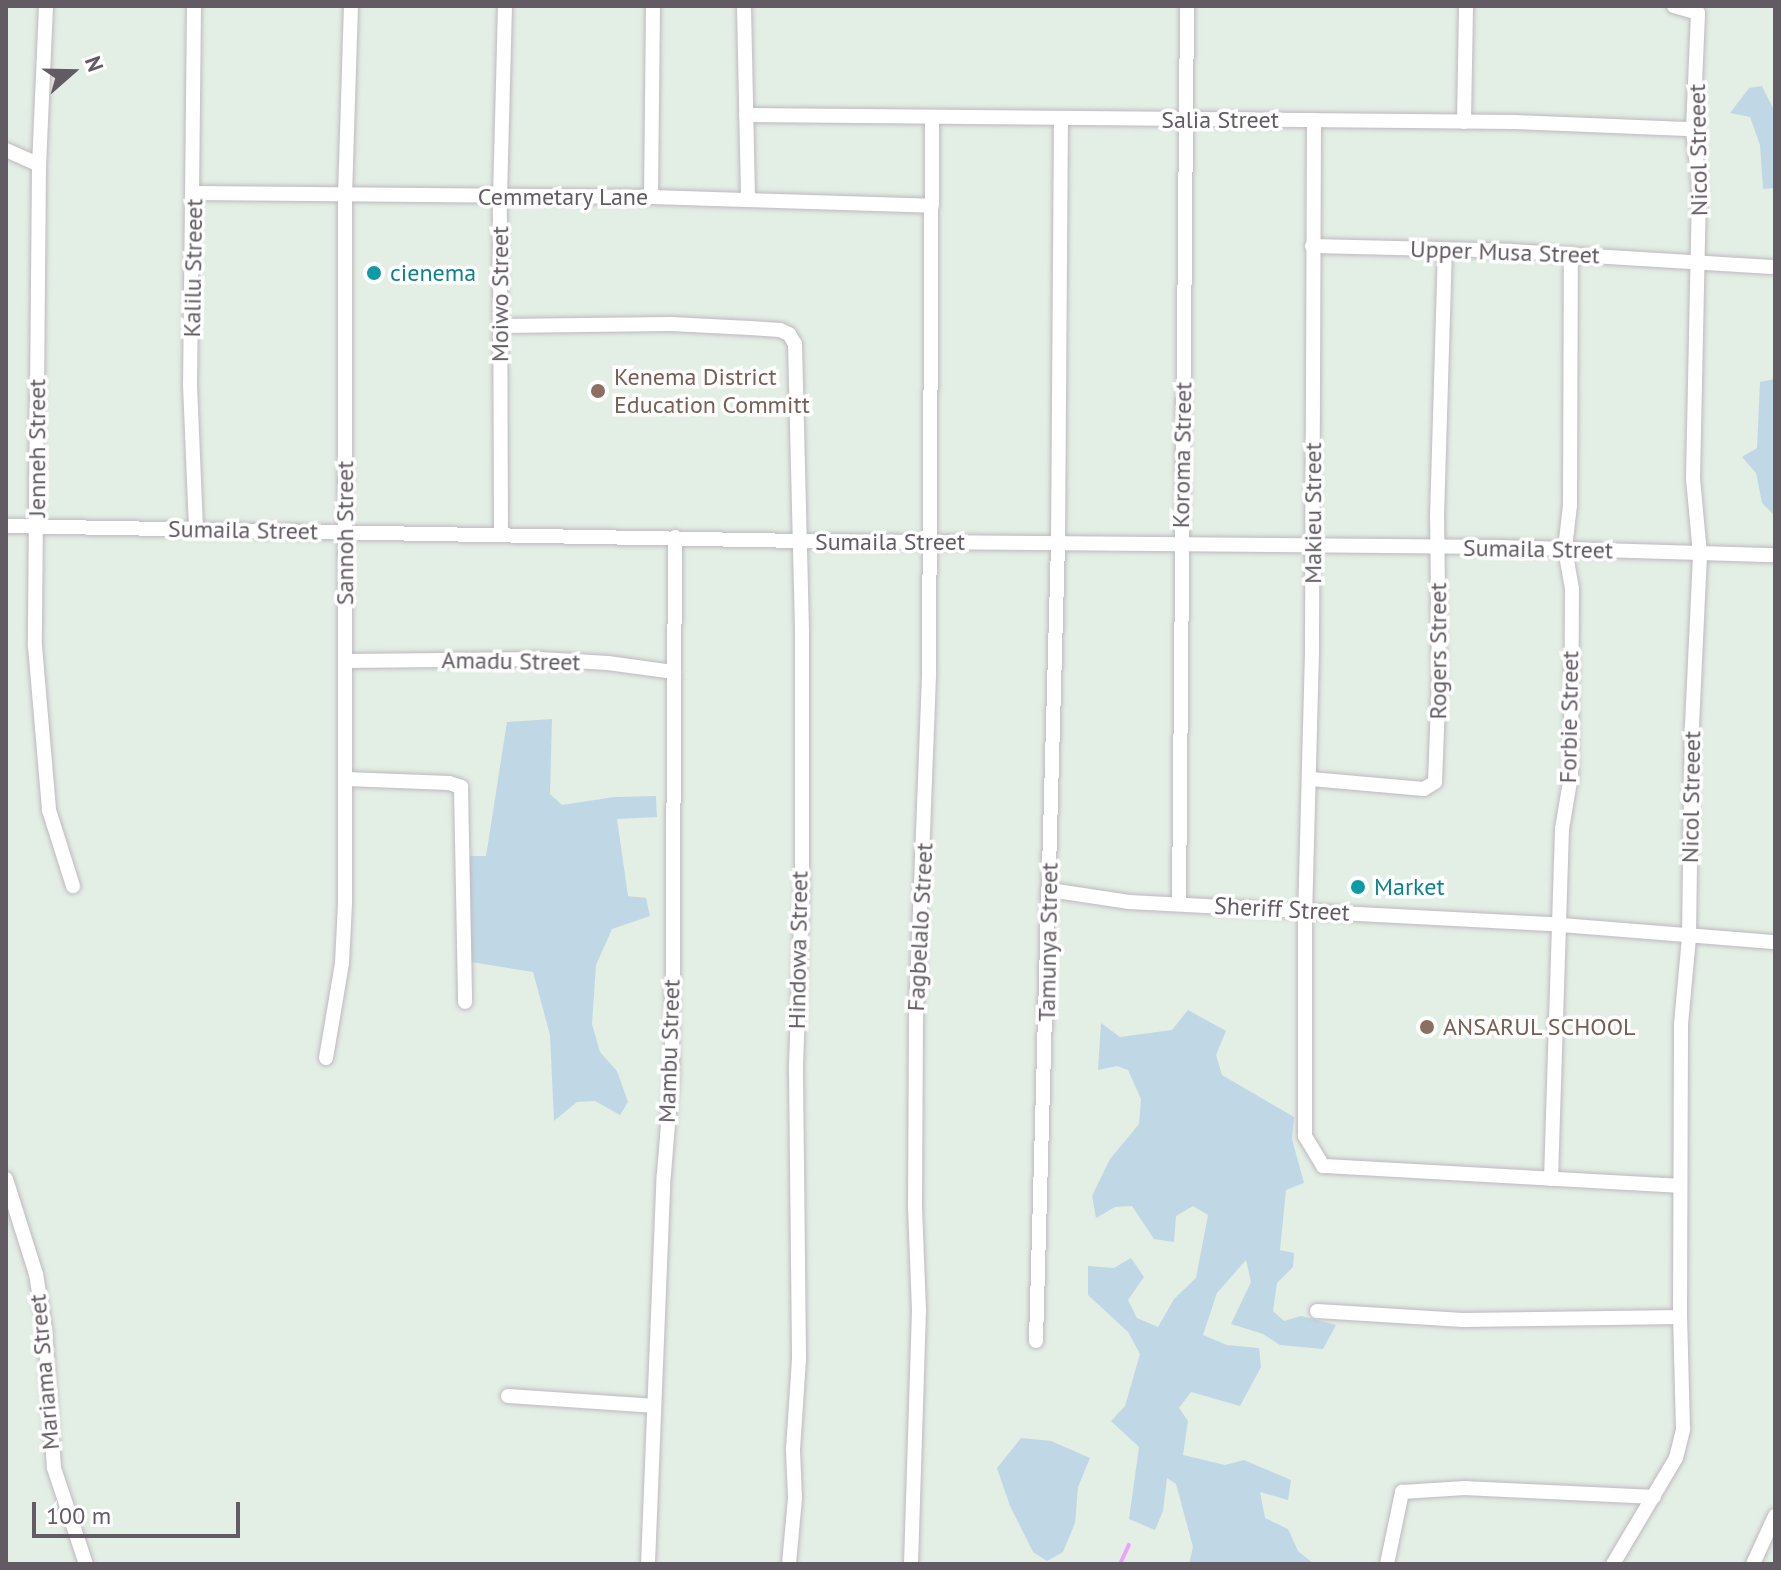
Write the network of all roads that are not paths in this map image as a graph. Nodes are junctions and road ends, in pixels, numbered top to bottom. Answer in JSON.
{"nodes":[{"id":1,"x":46,"y":6,"type":"edge"},
{"id":2,"x":194,"y":6,"type":"edge"},
{"id":3,"x":351,"y":6,"type":"edge"},
{"id":4,"x":505,"y":6,"type":"edge"},
{"id":5,"x":653,"y":6,"type":"edge"},
{"id":6,"x":744,"y":6,"type":"edge"},
{"id":7,"x":1187,"y":6,"type":"edge"},
{"id":8,"x":1466,"y":6,"type":"edge"},
{"id":9,"x":1674,"y":6,"type":"edge"},
{"id":10,"x":746,"y":115,"type":"junction"},
{"id":11,"x":932,"y":117,"type":"junction"},
{"id":12,"x":1061,"y":118,"type":"junction"},
{"id":13,"x":1314,"y":120,"type":"junction"},
{"id":14,"x":1186,"y":122,"type":"junction"},
{"id":15,"x":1464,"y":122,"type":"junction"},
{"id":16,"x":1693,"y":129,"type":"junction"},
{"id":17,"x":6,"y":150,"type":"edge"},
{"id":18,"x":39,"y":165,"type":"junction"},
{"id":19,"x":195,"y":193,"type":"junction"},
{"id":20,"x":345,"y":196,"type":"junction"},
{"id":21,"x":500,"y":197,"type":"junction"},
{"id":22,"x":651,"y":197,"type":"junction"},
{"id":23,"x":748,"y":200,"type":"junction"},
{"id":24,"x":932,"y":206,"type":"junction"},
{"id":25,"x":1312,"y":246,"type":"junction"},
{"id":26,"x":1445,"y":250,"type":"junction"},
{"id":27,"x":1571,"y":254,"type":"junction"},
{"id":28,"x":1698,"y":261,"type":"junction"},
{"id":29,"x":1772,"y":267,"type":"dead end"},
{"id":30,"x":500,"y":326,"type":"junction"},
{"id":31,"x":6,"y":526,"type":"edge"},
{"id":32,"x":37,"y":526,"type":"junction"},
{"id":33,"x":196,"y":531,"type":"junction"},
{"id":34,"x":344,"y":531,"type":"junction"},
{"id":35,"x":501,"y":534,"type":"junction"},
{"id":36,"x":675,"y":537,"type":"junction"},
{"id":37,"x":799,"y":541,"type":"junction"},
{"id":38,"x":930,"y":542,"type":"junction"},
{"id":39,"x":1058,"y":544,"type":"junction"},
{"id":40,"x":1181,"y":545,"type":"junction"},
{"id":41,"x":1437,"y":547,"type":"junction"},
{"id":42,"x":1313,"y":548,"type":"junction"},
{"id":43,"x":1565,"y":549,"type":"junction"},
{"id":44,"x":1700,"y":554,"type":"junction"},
{"id":45,"x":1775,"y":555,"type":"edge"},
{"id":46,"x":347,"y":661,"type":"junction"},
{"id":47,"x":674,"y":672,"type":"junction"},
{"id":48,"x":346,"y":779,"type":"junction"},
{"id":49,"x":1311,"y":779,"type":"junction"},
{"id":50,"x":73,"y":886,"type":"dead end"},
{"id":51,"x":1050,"y":890,"type":"junction"},
{"id":52,"x":1179,"y":904,"type":"junction"},
{"id":53,"x":1305,"y":911,"type":"junction"},
{"id":54,"x":1562,"y":925,"type":"junction"},
{"id":55,"x":1689,"y":937,"type":"junction"},
{"id":56,"x":1775,"y":942,"type":"edge"},
{"id":57,"x":465,"y":1002,"type":"dead end"},
{"id":58,"x":326,"y":1058,"type":"dead end"},
{"id":59,"x":6,"y":1179,"type":"edge"},
{"id":60,"x":1551,"y":1179,"type":"junction"},
{"id":61,"x":1679,"y":1186,"type":"junction"},
{"id":62,"x":1317,"y":1311,"type":"dead end"},
{"id":63,"x":1680,"y":1317,"type":"junction"},
{"id":64,"x":1036,"y":1341,"type":"dead end"},
{"id":65,"x":508,"y":1396,"type":"dead end"},
{"id":66,"x":653,"y":1406,"type":"junction"},
{"id":67,"x":1654,"y":1497,"type":"junction"},
{"id":68,"x":1775,"y":1516,"type":"edge"},
{"id":69,"x":86,"y":1564,"type":"edge"},
{"id":70,"x":648,"y":1564,"type":"edge"},
{"id":71,"x":789,"y":1564,"type":"edge"},
{"id":72,"x":911,"y":1564,"type":"edge"},
{"id":73,"x":1387,"y":1564,"type":"edge"},
{"id":74,"x":1613,"y":1564,"type":"edge"},
{"id":75,"x":1753,"y":1564,"type":"edge"}],
"edges":[{"from":1,"to":18,"type":"street","name":"Jenneh Street"},
{"from":2,"to":19,"type":"street","name":"Kalilu Streeet"},
{"from":3,"to":20,"type":"street","name":"Sannoh Street"},
{"from":4,"to":21,"type":"street","name":"Moiwo Street"},
{"from":5,"to":22,"type":"street"},
{"from":6,"to":10,"type":"street"},
{"from":7,"to":14,"type":"street","name":"Koroma Street"},
{"from":8,"to":15,"type":"street"},
{"from":9,"to":16,"type":"street","name":"Nicol Streeet"},
{"from":10,"to":11,"type":"street","name":"Salia Street"},
{"from":10,"to":23,"type":"street"},
{"from":11,"to":12,"type":"street","name":"Salia Street"},
{"from":11,"to":24,"type":"street","name":"Fagbelalo Street"},
{"from":12,"to":14,"type":"street","name":"Salia Street"},
{"from":12,"to":39,"type":"street","name":"Tamunya Street"},
{"from":13,"to":14,"type":"street","name":"Salia Street"},
{"from":13,"to":15,"type":"street","name":"Salia Street"},
{"from":13,"to":25,"type":"street","name":"Makieu Street"},
{"from":14,"to":40,"type":"street","name":"Koroma Street"},
{"from":15,"to":16,"type":"street","name":"Salia Street"},
{"from":16,"to":28,"type":"street","name":"Nicol Streeet"},
{"from":17,"to":18,"type":"street"},
{"from":18,"to":32,"type":"street","name":"Jenneh Street"},
{"from":19,"to":20,"type":"street","name":"Cemmetary Lane"},
{"from":19,"to":33,"type":"street","name":"Kalilu Streeet"},
{"from":20,"to":21,"type":"street","name":"Cemmetary Lane"},
{"from":20,"to":34,"type":"street","name":"Sannoh Street"},
{"from":21,"to":22,"type":"street","name":"Cemmetary Lane"},
{"from":21,"to":30,"type":"street","name":"Moiwo Street"},
{"from":22,"to":23,"type":"street","name":"Cemmetary Lane"},
{"from":23,"to":24,"type":"street","name":"Cemmetary Lane"},
{"from":24,"to":38,"type":"street","name":"Fagbelalo Street"},
{"from":25,"to":26,"type":"street","name":"Upper Musa Street"},
{"from":25,"to":42,"type":"street","name":"Makieu Street"},
{"from":26,"to":27,"type":"street","name":"Upper Musa Street"},
{"from":26,"to":41,"type":"street","name":"Rogers Street"},
{"from":27,"to":28,"type":"street","name":"Upper Musa Street"},
{"from":27,"to":43,"type":"street","name":"Forbie Street"},
{"from":28,"to":29,"type":"street","name":"Upper Musa Street"},
{"from":28,"to":44,"type":"street","name":"Nicol Streeet"},
{"from":30,"to":35,"type":"street","name":"Moiwo Street"},
{"from":30,"to":37,"type":"street","name":"Hindowa Street"},
{"from":31,"to":32,"type":"street","name":"Sumaila Street"},
{"from":32,"to":33,"type":"street","name":"Sumaila Street"},
{"from":32,"to":50,"type":"street","name":"Jenneh Street"},
{"from":33,"to":34,"type":"street","name":"Sumaila Street"},
{"from":34,"to":35,"type":"street","name":"Sumaila Street"},
{"from":34,"to":46,"type":"street","name":"Sannoh Street"},
{"from":35,"to":36,"type":"street","name":"Sumaila Street"},
{"from":36,"to":37,"type":"street","name":"Sumaila Street"},
{"from":36,"to":47,"type":"street","name":"Mambu Street"},
{"from":37,"to":38,"type":"street","name":"Sumaila Street"},
{"from":37,"to":71,"type":"street","name":"Hindowa Street"},
{"from":38,"to":39,"type":"street","name":"Sumaila Street"},
{"from":38,"to":72,"type":"street","name":"Fagbelalo Street"},
{"from":39,"to":40,"type":"street","name":"Sumaila Street"},
{"from":39,"to":51,"type":"street","name":"Tamunya Street"},
{"from":40,"to":42,"type":"street","name":"Sumaila Street"},
{"from":40,"to":52,"type":"street","name":"Koroma Street"},
{"from":41,"to":42,"type":"street","name":"Sumaila Street"},
{"from":41,"to":43,"type":"street","name":"Sumaila Street"},
{"from":41,"to":49,"type":"street","name":"Rogers Street"},
{"from":42,"to":49,"type":"street","name":"Makieu Street"},
{"from":43,"to":44,"type":"street","name":"Sumaila Street"},
{"from":43,"to":54,"type":"street","name":"Forbie Street"},
{"from":44,"to":45,"type":"street","name":"Sumaila Street"},
{"from":44,"to":55,"type":"street","name":"Nicol Streeet"},
{"from":46,"to":47,"type":"street","name":"Amadu Street"},
{"from":46,"to":48,"type":"street","name":"Sannoh Street"},
{"from":47,"to":66,"type":"street","name":"Mambu Street"},
{"from":48,"to":57,"type":"street"},
{"from":48,"to":58,"type":"street","name":"Sannoh Street"},
{"from":49,"to":53,"type":"street","name":"Makieu Street"},
{"from":51,"to":52,"type":"street","name":"Sheriff Street"},
{"from":51,"to":64,"type":"street","name":"Tamunya Street"},
{"from":52,"to":53,"type":"street","name":"Sheriff Street"},
{"from":53,"to":54,"type":"street","name":"Sheriff Street"},
{"from":53,"to":60,"type":"street","name":"Makieu Street"},
{"from":54,"to":55,"type":"street","name":"Sheriff Street"},
{"from":54,"to":60,"type":"street","name":"Forbie Street"},
{"from":55,"to":56,"type":"street","name":"Sheriff Street"},
{"from":55,"to":61,"type":"street","name":"Nicol Streeet"},
{"from":59,"to":69,"type":"street","name":"Mariama Street"},
{"from":60,"to":61,"type":"street","name":"Makieu Street"},
{"from":61,"to":63,"type":"street","name":"Nicol Streeet"},
{"from":62,"to":63,"type":"street"},
{"from":63,"to":67,"type":"street","name":"Nicol Streeet"},
{"from":65,"to":66,"type":"street"},
{"from":66,"to":70,"type":"street","name":"Mambu Street"},
{"from":67,"to":73,"type":"street"},
{"from":67,"to":74,"type":"street","name":"Nicol Streeet"},
{"from":68,"to":75,"type":"street"}]}
